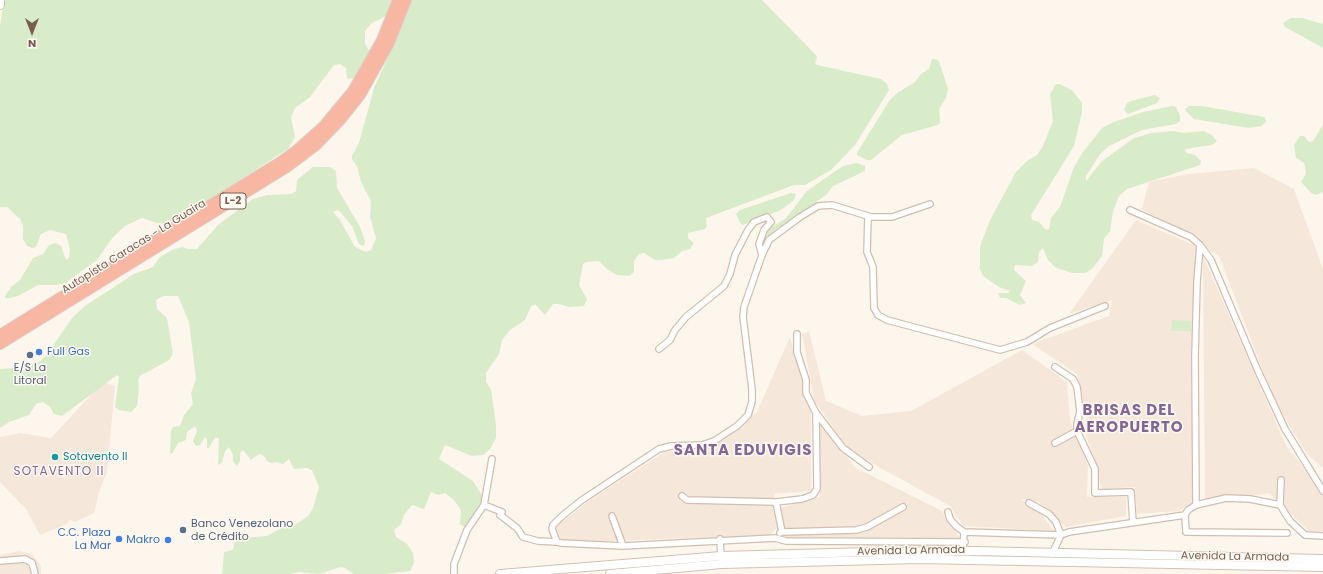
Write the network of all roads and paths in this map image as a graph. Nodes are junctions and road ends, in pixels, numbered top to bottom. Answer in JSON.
{"nodes":[{"id":1,"x":0,"y":0,"type":"edge"},
{"id":2,"x":398,"y":0,"type":"edge"},
{"id":3,"x":406,"y":0,"type":"edge"},
{"id":4,"x":0,"y":5,"type":"edge"},
{"id":5,"x":930,"y":204,"type":"dead end"},
{"id":6,"x":1130,"y":210,"type":"dead end"},
{"id":7,"x":868,"y":216,"type":"junction"},
{"id":8,"x":1200,"y":245,"type":"junction"},
{"id":9,"x":762,"y":255,"type":"junction"},
{"id":10,"x":1104,"y":306,"type":"dead end"},
{"id":11,"x":797,"y":334,"type":"dead end"},
{"id":12,"x":0,"y":335,"type":"edge"},
{"id":13,"x":0,"y":344,"type":"edge"},
{"id":14,"x":659,"y":349,"type":"dead end"},
{"id":15,"x":1056,"y":367,"type":"dead end"},
{"id":16,"x":816,"y":413,"type":"junction"},
{"id":17,"x":1078,"y":431,"type":"junction"},
{"id":18,"x":1055,"y":443,"type":"dead end"},
{"id":19,"x":492,"y":459,"type":"dead end"},
{"id":20,"x":869,"y":467,"type":"dead end"},
{"id":21,"x":1281,"y":480,"type":"dead end"},
{"id":22,"x":1323,"y":491,"type":"edge"},
{"id":23,"x":682,"y":496,"type":"dead end"},
{"id":24,"x":776,"y":502,"type":"junction"},
{"id":25,"x":1029,"y":503,"type":"dead end"},
{"id":26,"x":484,"y":505,"type":"junction"},
{"id":27,"x":1196,"y":505,"type":"junction"},
{"id":28,"x":1280,"y":505,"type":"junction"},
{"id":29,"x":903,"y":507,"type":"dead end"},
{"id":30,"x":948,"y":512,"type":"dead end"},
{"id":31,"x":1185,"y":515,"type":"junction"},
{"id":32,"x":612,"y":516,"type":"dead end"},
{"id":33,"x":1133,"y":522,"type":"junction"},
{"id":34,"x":782,"y":532,"type":"junction"},
{"id":35,"x":964,"y":532,"type":"junction"},
{"id":36,"x":1287,"y":533,"type":"dead end"},
{"id":37,"x":1061,"y":535,"type":"junction"},
{"id":38,"x":1323,"y":536,"type":"edge"},
{"id":39,"x":775,"y":538,"type":"junction"},
{"id":40,"x":720,"y":540,"type":"junction"},
{"id":41,"x":557,"y":542,"type":"junction"},
{"id":42,"x":623,"y":546,"type":"junction"},
{"id":43,"x":964,"y":546,"type":"junction"},
{"id":44,"x":1052,"y":557,"type":"junction"},
{"id":45,"x":1323,"y":559,"type":"edge"},
{"id":46,"x":722,"y":560,"type":"junction"},
{"id":47,"x":0,"y":561,"type":"edge"},
{"id":48,"x":1323,"y":567,"type":"edge"},
{"id":49,"x":35,"y":574,"type":"edge"},
{"id":50,"x":454,"y":574,"type":"edge"},
{"id":51,"x":500,"y":574,"type":"edge"},
{"id":52,"x":610,"y":574,"type":"edge"}],
"edges":[{"from":1,"to":4,"type":"main road"},
{"from":2,"to":12,"type":"highway","name":"Autopista Caracas - La Guaira","number":"L-2"},
{"from":3,"to":13,"type":"highway","name":"Autopista Caracas - La Guaira","number":"L-2"},
{"from":5,"to":7,"type":"street"},
{"from":6,"to":8,"type":"street"},
{"from":7,"to":9,"type":"street"},
{"from":7,"to":10,"type":"street"},
{"from":8,"to":22,"type":"street"},
{"from":8,"to":27,"type":"street"},
{"from":9,"to":14,"type":"street"},
{"from":9,"to":41,"type":"street"},
{"from":11,"to":16,"type":"street"},
{"from":15,"to":17,"type":"street"},
{"from":16,"to":20,"type":"street"},
{"from":16,"to":24,"type":"street"},
{"from":17,"to":18,"type":"street"},
{"from":17,"to":33,"type":"street"},
{"from":19,"to":26,"type":"street"},
{"from":21,"to":28,"type":"street"},
{"from":23,"to":24,"type":"street"},
{"from":24,"to":34,"type":"street"},
{"from":25,"to":37,"type":"street"},
{"from":26,"to":41,"type":"street"},
{"from":26,"to":50,"type":"street"},
{"from":27,"to":28,"type":"street"},
{"from":27,"to":31,"type":"street"},
{"from":28,"to":38,"type":"street"},
{"from":29,"to":34,"type":"street"},
{"from":30,"to":35,"type":"street"},
{"from":31,"to":33,"type":"street"},
{"from":31,"to":36,"type":"street"},
{"from":32,"to":42,"type":"street"},
{"from":33,"to":37,"type":"street"},
{"from":34,"to":39,"type":"street"},
{"from":35,"to":37,"type":"street"},
{"from":35,"to":43,"type":"street"},
{"from":37,"to":44,"type":"street"},
{"from":39,"to":40,"type":"street"},
{"from":39,"to":43,"type":"street"},
{"from":40,"to":42,"type":"street"},
{"from":40,"to":46,"type":"street"},
{"from":41,"to":42,"type":"street"},
{"from":43,"to":44,"type":"main road","name":"Avenida La Armada"},
{"from":43,"to":46,"type":"main road","name":"Avenida La Armada"},
{"from":44,"to":45,"type":"main road","name":"Avenida La Armada"},
{"from":44,"to":46,"type":"main road","name":"Avenida La Armada"},
{"from":44,"to":48,"type":"main road","name":"Avenida La Armada"},
{"from":46,"to":51,"type":"main road","name":"Avenida La Armada"},
{"from":46,"to":52,"type":"main road","name":"Avenida La Armada"},
{"from":47,"to":49,"type":"street"}]}
